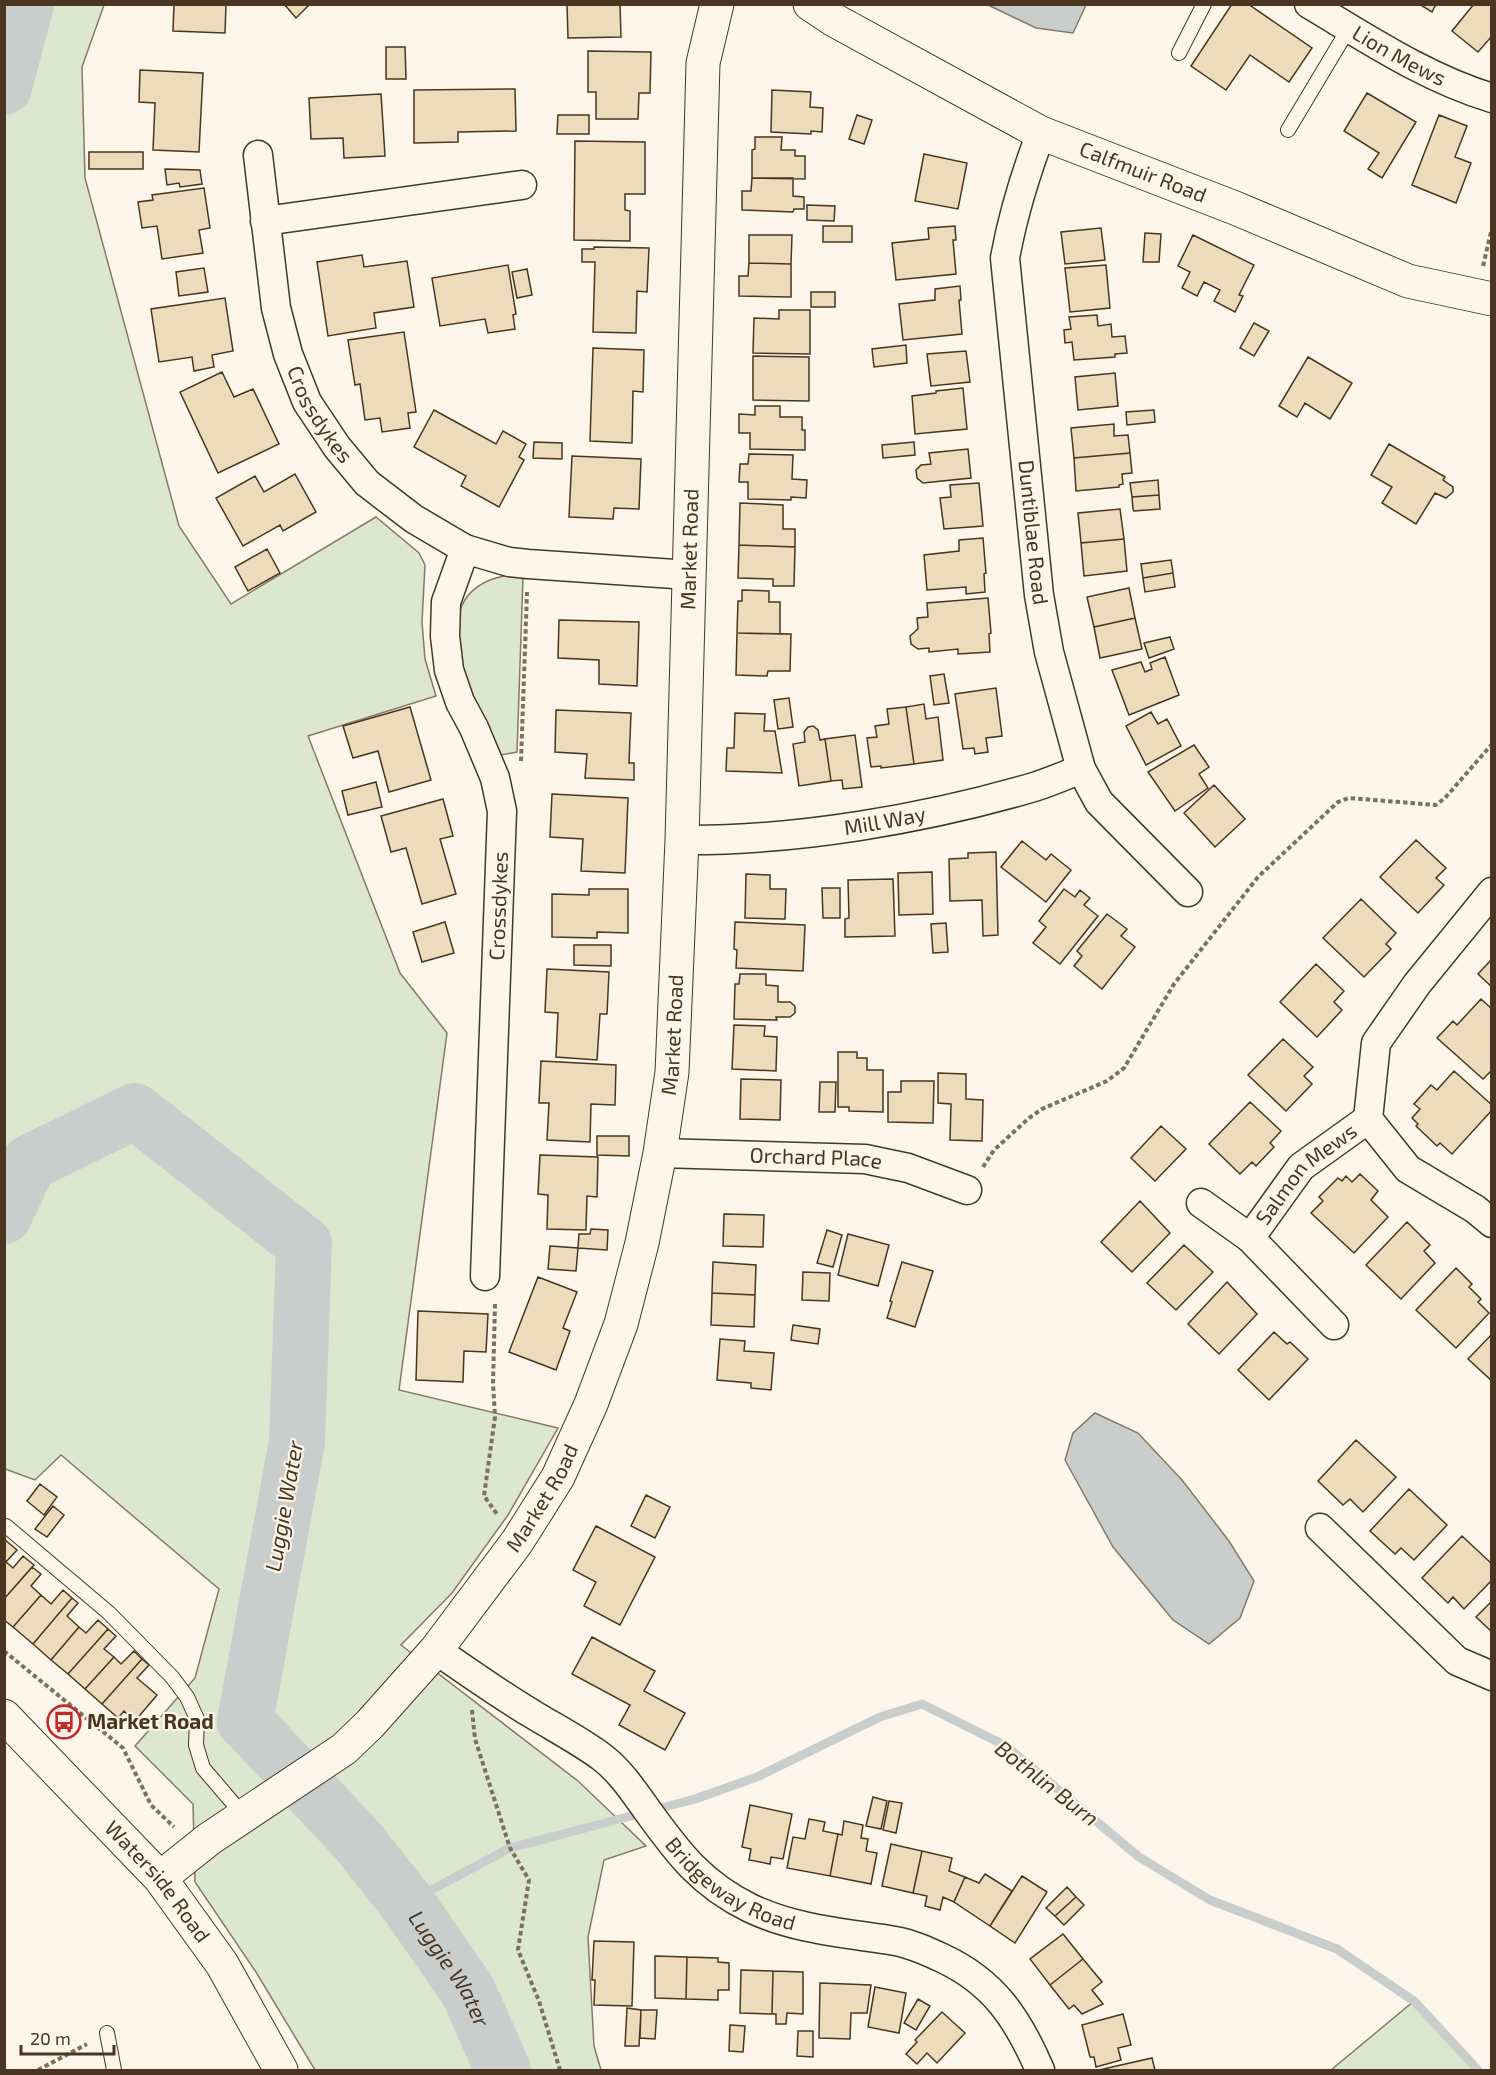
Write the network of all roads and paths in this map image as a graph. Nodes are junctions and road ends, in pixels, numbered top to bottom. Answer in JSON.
{"nodes":[{"id":1,"x":717,"y":4,"type":"edge"},
{"id":2,"x":810,"y":4,"type":"edge"},
{"id":3,"x":1204,"y":4,"type":"edge"},
{"id":4,"x":1309,"y":4,"type":"edge"},
{"id":5,"x":1349,"y":28,"type":"junction"},
{"id":6,"x":1179,"y":53,"type":"dead end"},
{"id":7,"x":1491,"y":98,"type":"edge"},
{"id":8,"x":1288,"y":130,"type":"dead end"},
{"id":9,"x":1041,"y":133,"type":"junction"},
{"id":10,"x":258,"y":155,"type":"dead end"},
{"id":11,"x":522,"y":185,"type":"dead end"},
{"id":12,"x":265,"y":222,"type":"junction"},
{"id":13,"x":1491,"y":299,"type":"edge"},
{"id":14,"x":465,"y":549,"type":"junction"},
{"id":15,"x":528,"y":564,"type":"junction"},
{"id":16,"x":689,"y":575,"type":"junction"},
{"id":17,"x":1491,"y":744,"type":"edge"},
{"id":18,"x":1081,"y":769,"type":"junction"},
{"id":19,"x":498,"y":793,"type":"junction"},
{"id":20,"x":682,"y":840,"type":"junction"},
{"id":21,"x":1188,"y":892,"type":"dead end"},
{"id":22,"x":1491,"y":892,"type":"edge"},
{"id":23,"x":1368,"y":1119,"type":"junction"},
{"id":24,"x":660,"y":1153,"type":"junction"},
{"id":25,"x":972,"y":1182,"type":"joint"},
{"id":26,"x":1201,"y":1203,"type":"dead end"},
{"id":27,"x":1491,"y":1223,"type":"edge"},
{"id":28,"x":1250,"y":1238,"type":"junction"},
{"id":29,"x":485,"y":1276,"type":"joint"},
{"id":30,"x":1334,"y":1325,"type":"dead end"},
{"id":31,"x":484,"y":1496,"type":"dead end"},
{"id":32,"x":6,"y":1526,"type":"dead end"},
{"id":33,"x":1320,"y":1528,"type":"dead end"},
{"id":34,"x":436,"y":1650,"type":"junction"},
{"id":35,"x":4,"y":1651,"type":"edge"},
{"id":36,"x":469,"y":1674,"type":"junction"},
{"id":37,"x":1491,"y":1676,"type":"edge"},
{"id":38,"x":4,"y":1716,"type":"edge"},
{"id":39,"x":255,"y":1808,"type":"junction"},
{"id":40,"x":192,"y":1851,"type":"junction"},
{"id":41,"x":160,"y":1878,"type":"junction"},
{"id":42,"x":107,"y":2033,"type":"joint"},
{"id":43,"x":38,"y":2070,"type":"edge"},
{"id":44,"x":114,"y":2070,"type":"edge"},
{"id":45,"x":281,"y":2070,"type":"edge"},
{"id":46,"x":560,"y":2070,"type":"edge"},
{"id":47,"x":1040,"y":2070,"type":"edge"}],
"edges":[{"from":1,"to":16,"type":"street","name":"Market Road"},
{"from":2,"to":9,"type":"street","name":"Calfmuir Road"},
{"from":3,"to":6,"type":"lane"},
{"from":4,"to":5,"type":"street","name":"Lion Mews"},
{"from":5,"to":7,"type":"street","name":"Lion Mews"},
{"from":5,"to":8,"type":"lane"},
{"from":9,"to":13,"type":"street","name":"Calfmuir Road"},
{"from":9,"to":18,"type":"street","name":"Duntiblae Road"},
{"from":10,"to":12,"type":"street","name":"Crossdykes"},
{"from":11,"to":12,"type":"street"},
{"from":12,"to":14,"type":"street","name":"Crossdykes"},
{"from":14,"to":15,"type":"street","name":"Crossdykes"},
{"from":14,"to":19,"type":"street","name":"Crossdykes"},
{"from":15,"to":16,"type":"street","name":"Crossdykes"},
{"from":15,"to":19,"type":"path"},
{"from":16,"to":20,"type":"street","name":"Market Road"},
{"from":17,"to":25,"type":"path"},
{"from":18,"to":20,"type":"street","name":"Mill Way"},
{"from":18,"to":21,"type":"street","name":"Duntiblae Road"},
{"from":19,"to":29,"type":"street","name":"Crossdykes"},
{"from":20,"to":24,"type":"street","name":"Market Road"},
{"from":22,"to":23,"type":"street"},
{"from":23,"to":27,"type":"street"},
{"from":23,"to":28,"type":"street","name":"Salmon Mews"},
{"from":24,"to":25,"type":"street","name":"Orchard Place"},
{"from":24,"to":34,"type":"street","name":"Market Road"},
{"from":26,"to":28,"type":"street","name":"Salmon Mews"},
{"from":28,"to":30,"type":"street","name":"Salmon Mews"},
{"from":29,"to":31,"type":"path"},
{"from":32,"to":39,"type":"lane"},
{"from":33,"to":37,"type":"street"},
{"from":34,"to":36,"type":"street","name":"Bridgeway Road"},
{"from":34,"to":39,"type":"street","name":"Market Road"},
{"from":35,"to":40,"type":"path"},
{"from":36,"to":46,"type":"path"},
{"from":36,"to":47,"type":"street","name":"Bridgeway Road"},
{"from":38,"to":41,"type":"street","name":"Waterside Road"},
{"from":39,"to":40,"type":"street","name":"Market Road"},
{"from":40,"to":41,"type":"street","name":"Market Road"},
{"from":41,"to":45,"type":"street","name":"Waterside Road"},
{"from":42,"to":43,"type":"path"},
{"from":42,"to":44,"type":"lane"}]}
